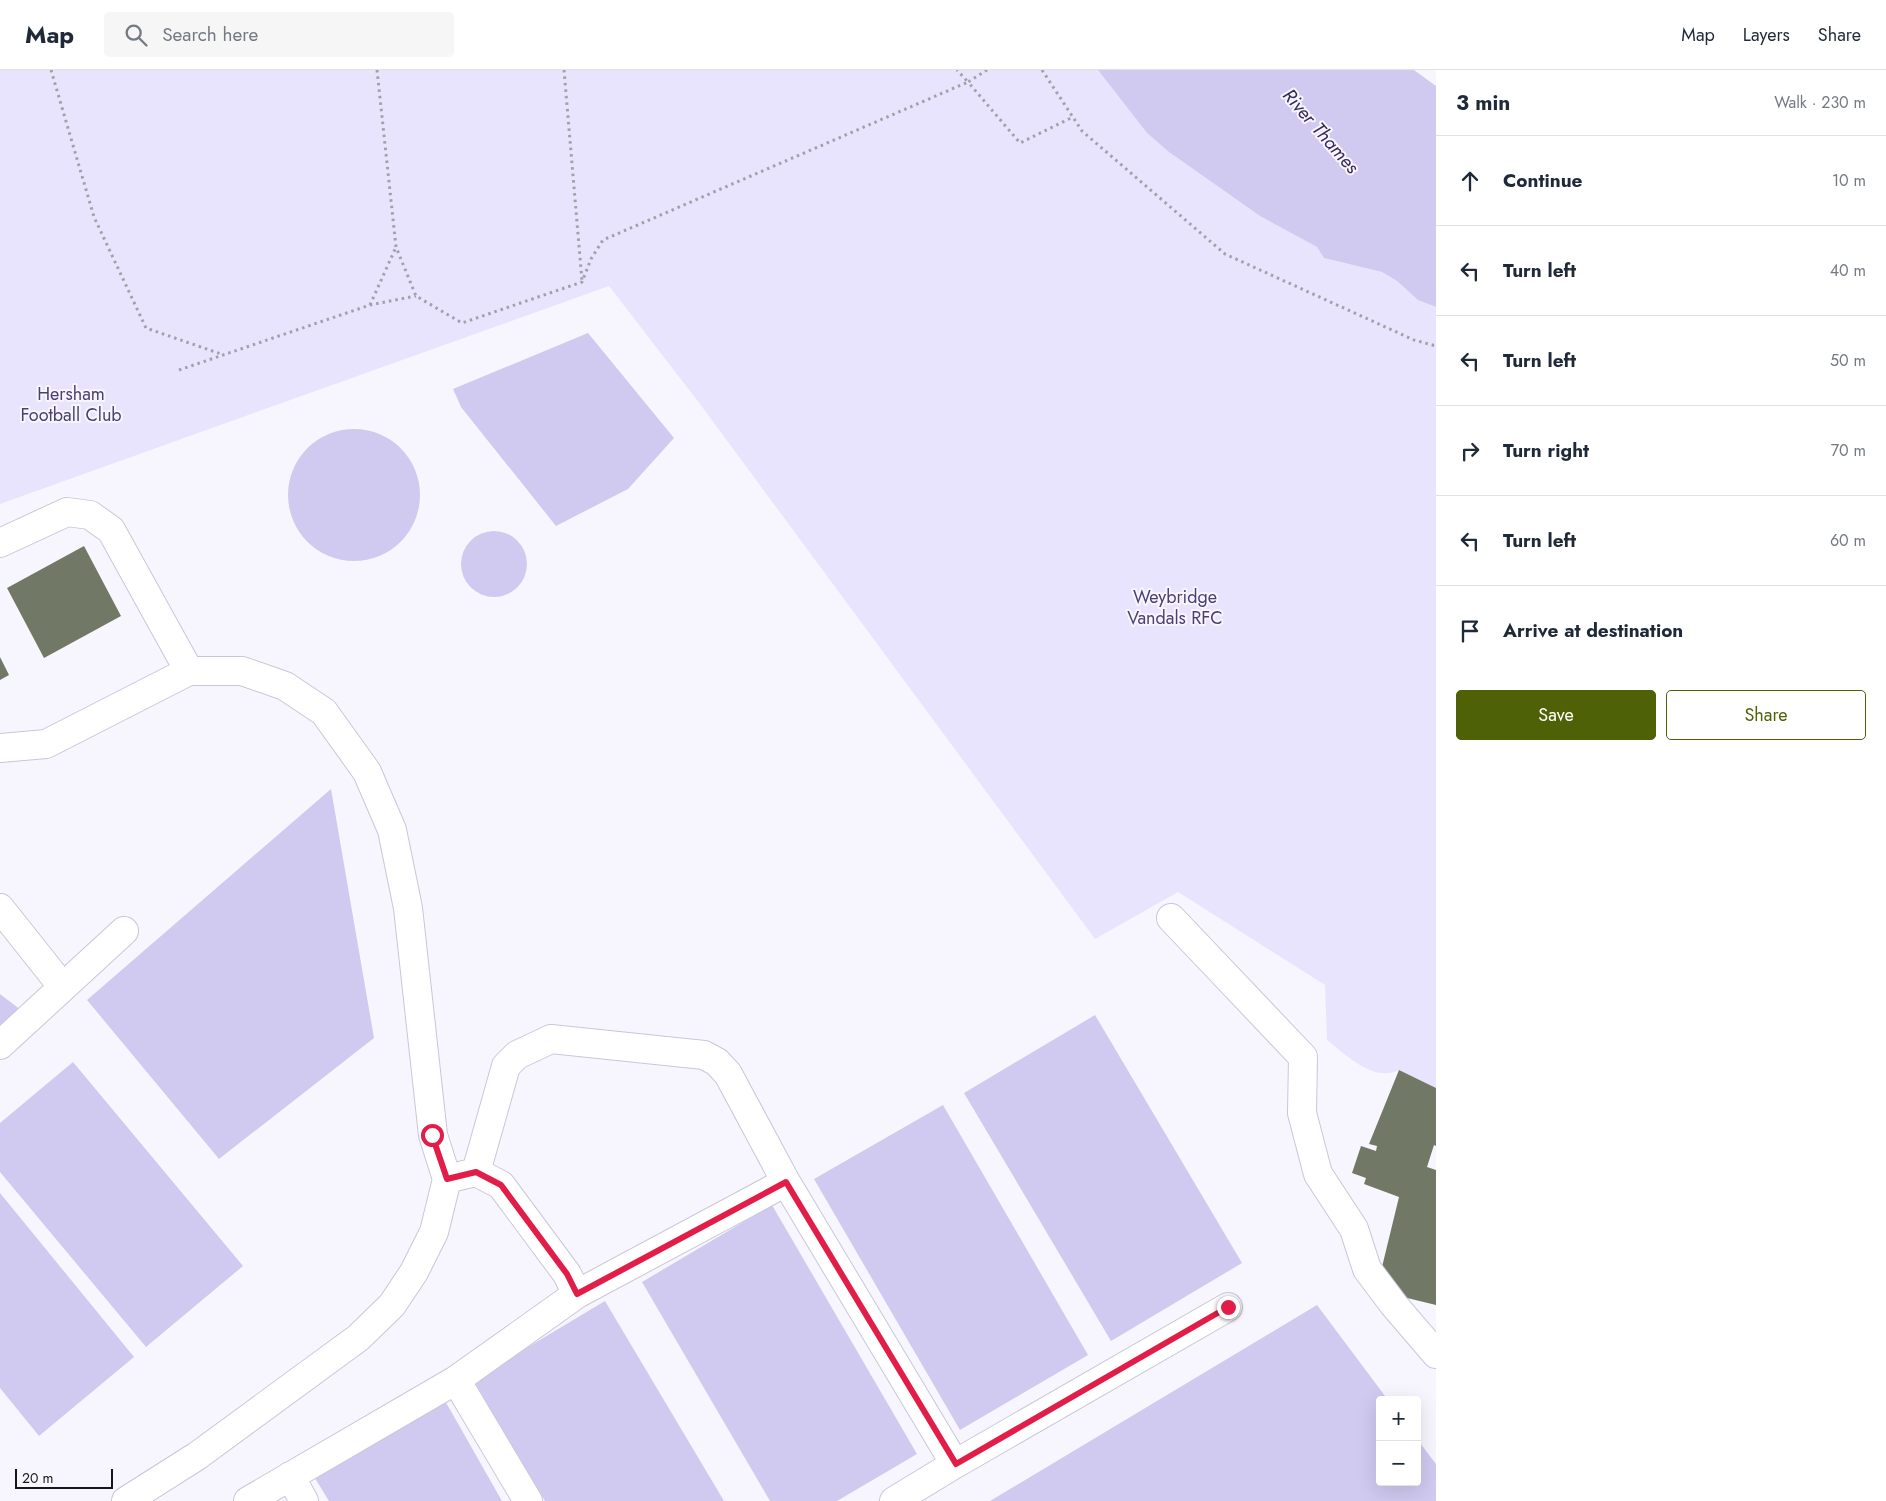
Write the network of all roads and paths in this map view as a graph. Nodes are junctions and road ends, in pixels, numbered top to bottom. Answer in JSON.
{"nodes":[{"id":1,"x":50,"y":70,"type":"edge"},
{"id":2,"x":376,"y":70,"type":"edge"},
{"id":3,"x":564,"y":70,"type":"edge"},
{"id":4,"x":957,"y":70,"type":"edge"},
{"id":5,"x":987,"y":70,"type":"edge"},
{"id":6,"x":1042,"y":70,"type":"edge"},
{"id":7,"x":968,"y":82,"type":"junction"},
{"id":8,"x":1073,"y":117,"type":"junction"},
{"id":9,"x":396,"y":246,"type":"junction"},
{"id":10,"x":582,"y":282,"type":"junction"},
{"id":11,"x":416,"y":296,"type":"junction"},
{"id":12,"x":370,"y":305,"type":"junction"},
{"id":13,"x":1436,"y":346,"type":"edge"},
{"id":14,"x":224,"y":356,"type":"junction"},
{"id":15,"x":179,"y":370,"type":"dead end"},
{"id":16,"x":0,"y":543,"type":"edge"},
{"id":17,"x":189,"y":671,"type":"junction"},
{"id":18,"x":0,"y":748,"type":"edge"},
{"id":19,"x":0,"y":908,"type":"edge"},
{"id":20,"x":1171,"y":918,"type":"dead end"},
{"id":21,"x":124,"y":931,"type":"dead end"},
{"id":22,"x":62,"y":986,"type":"junction"},
{"id":23,"x":0,"y":1045,"type":"edge"},
{"id":24,"x":476,"y":1172,"type":"junction"},
{"id":25,"x":447,"y":1179,"type":"junction"},
{"id":26,"x":786,"y":1182,"type":"junction"},
{"id":27,"x":577,"y":1294,"type":"junction"},
{"id":28,"x":1228,"y":1307,"type":"dead end"},
{"id":29,"x":1436,"y":1354,"type":"edge"},
{"id":30,"x":456,"y":1380,"type":"junction"},
{"id":31,"x":956,"y":1464,"type":"junction"},
{"id":32,"x":290,"y":1476,"type":"junction"},
{"id":33,"x":126,"y":1501,"type":"edge"},
{"id":34,"x":248,"y":1501,"type":"edge"},
{"id":35,"x":304,"y":1501,"type":"edge"},
{"id":36,"x":528,"y":1501,"type":"edge"},
{"id":37,"x":894,"y":1501,"type":"edge"}],
"edges":[{"from":1,"to":14,"type":"path"},
{"from":2,"to":9,"type":"path"},
{"from":3,"to":10,"type":"path"},
{"from":4,"to":7,"type":"path"},
{"from":5,"to":7,"type":"path"},
{"from":6,"to":8,"type":"path"},
{"from":7,"to":8,"type":"path"},
{"from":7,"to":10,"type":"path"},
{"from":8,"to":13,"type":"path"},
{"from":9,"to":11,"type":"path"},
{"from":9,"to":12,"type":"path"},
{"from":10,"to":11,"type":"path"},
{"from":11,"to":12,"type":"path"},
{"from":12,"to":14,"type":"path"},
{"from":14,"to":15,"type":"path"},
{"from":16,"to":17,"type":"lane"},
{"from":17,"to":18,"type":"lane"},
{"from":17,"to":25,"type":"lane"},
{"from":19,"to":22,"type":"lane"},
{"from":20,"to":29,"type":"lane"},
{"from":21,"to":22,"type":"lane"},
{"from":22,"to":23,"type":"lane"},
{"from":24,"to":25,"type":"lane"},
{"from":24,"to":26,"type":"lane"},
{"from":24,"to":27,"type":"lane"},
{"from":25,"to":33,"type":"lane"},
{"from":26,"to":27,"type":"lane"},
{"from":26,"to":31,"type":"lane"},
{"from":27,"to":30,"type":"lane"},
{"from":28,"to":31,"type":"lane"},
{"from":30,"to":32,"type":"lane"},
{"from":30,"to":36,"type":"lane"},
{"from":31,"to":37,"type":"lane"},
{"from":32,"to":34,"type":"lane"},
{"from":32,"to":35,"type":"lane"}]}
